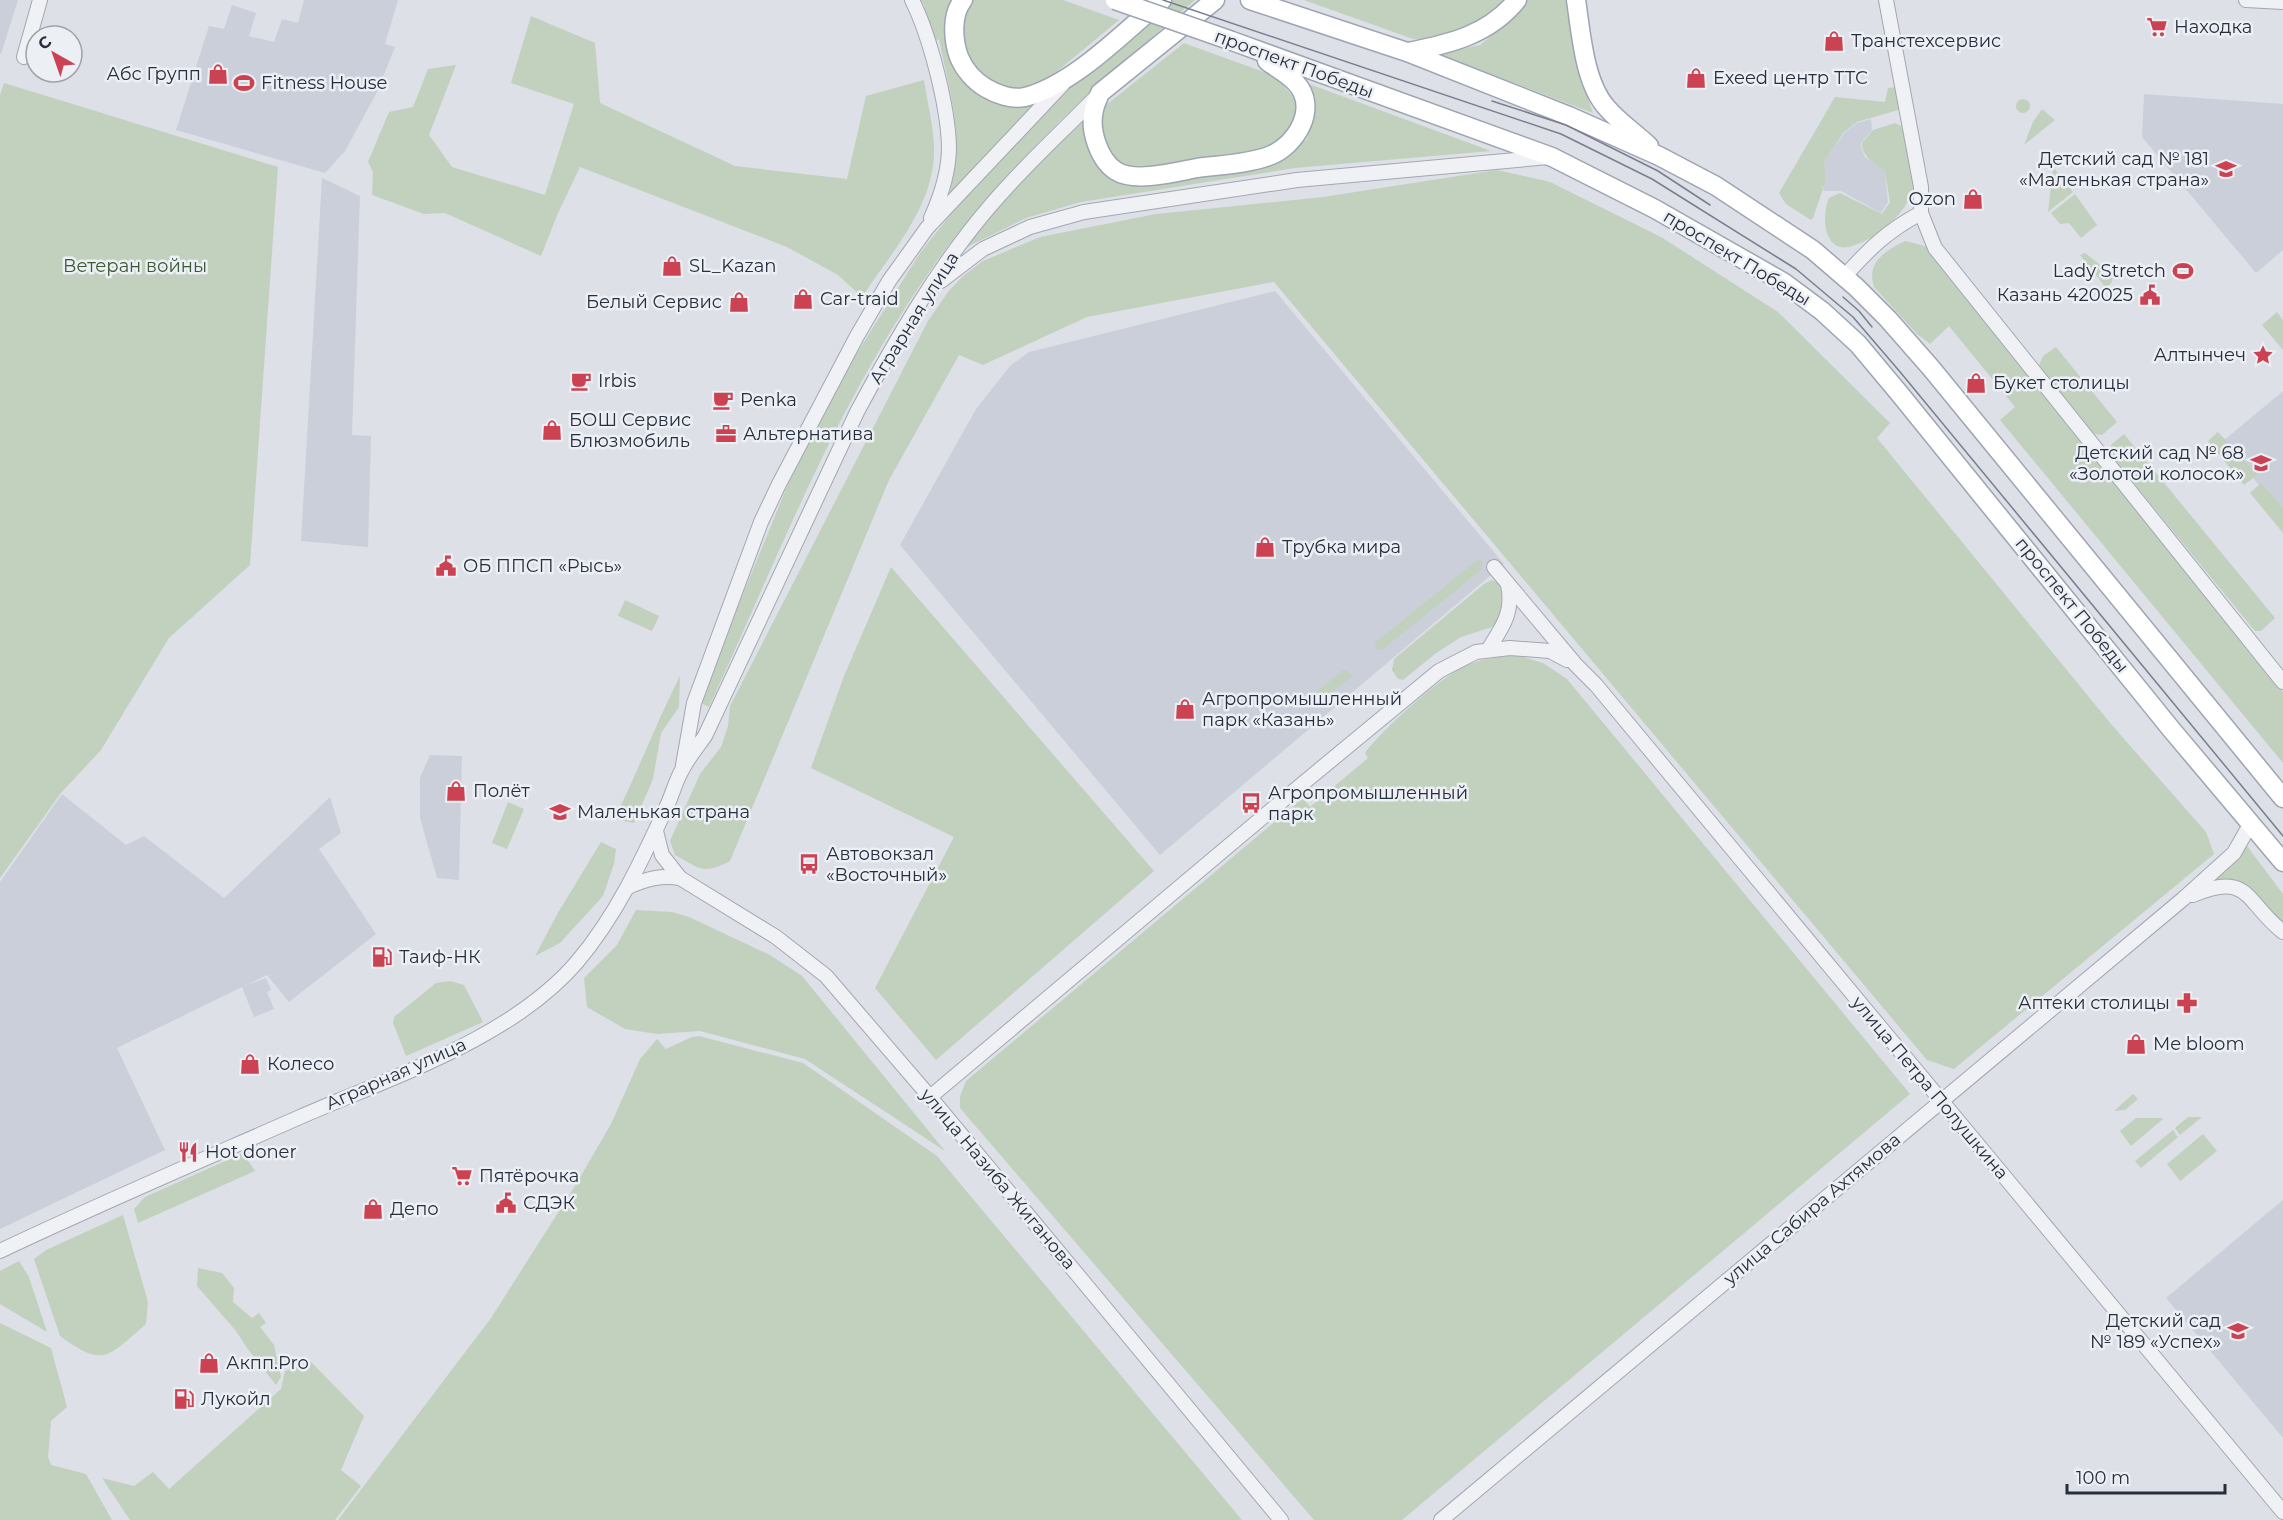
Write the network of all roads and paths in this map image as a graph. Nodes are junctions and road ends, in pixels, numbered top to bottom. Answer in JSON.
{"nodes":[{"id":1,"x":40,"y":0,"type":"edge"},
{"id":2,"x":912,"y":0,"type":"edge"},
{"id":3,"x":963,"y":0,"type":"edge"},
{"id":4,"x":1115,"y":0,"type":"edge"},
{"id":5,"x":1162,"y":0,"type":"edge"},
{"id":6,"x":1215,"y":0,"type":"edge"},
{"id":7,"x":1250,"y":0,"type":"edge"},
{"id":8,"x":1517,"y":0,"type":"edge"},
{"id":9,"x":1576,"y":0,"type":"edge"},
{"id":10,"x":1886,"y":0,"type":"edge"},
{"id":11,"x":2246,"y":0,"type":"edge"},
{"id":12,"x":2283,"y":3,"type":"edge"},
{"id":13,"x":33,"y":24,"type":"edge"},
{"id":14,"x":1240,"y":44,"type":"junction"},
{"id":15,"x":1407,"y":52,"type":"junction"},
{"id":16,"x":1065,"y":81,"type":"junction"},
{"id":17,"x":1100,"y":93,"type":"junction"},
{"id":18,"x":1659,"y":156,"type":"junction"},
{"id":19,"x":1552,"y":157,"type":"junction"},
{"id":20,"x":1921,"y":213,"type":"junction"},
{"id":21,"x":927,"y":228,"type":"junction"},
{"id":22,"x":1844,"y":277,"type":"junction"},
{"id":23,"x":928,"y":292,"type":"junction"},
{"id":24,"x":1494,"y":567,"type":"dead end"},
{"id":25,"x":1508,"y":584,"type":"junction"},
{"id":26,"x":1488,"y":650,"type":"junction"},
{"id":27,"x":1576,"y":665,"type":"junction"},
{"id":28,"x":2283,"y":682,"type":"edge"},
{"id":29,"x":694,"y":703,"type":"junction"},
{"id":30,"x":716,"y":712,"type":"junction"},
{"id":31,"x":682,"y":770,"type":"junction"},
{"id":32,"x":2283,"y":798,"type":"edge"},
{"id":33,"x":2251,"y":823,"type":"junction"},
{"id":34,"x":656,"y":830,"type":"junction"},
{"id":35,"x":2283,"y":862,"type":"edge"},
{"id":36,"x":680,"y":878,"type":"junction"},
{"id":37,"x":628,"y":887,"type":"junction"},
{"id":38,"x":2183,"y":899,"type":"junction"},
{"id":39,"x":2283,"y":932,"type":"edge"},
{"id":40,"x":930,"y":1097,"type":"junction"},
{"id":41,"x":1941,"y":1101,"type":"junction"},
{"id":42,"x":0,"y":1251,"type":"edge"},
{"id":43,"x":2283,"y":1512,"type":"edge"},
{"id":44,"x":1281,"y":1520,"type":"edge"},
{"id":45,"x":1441,"y":1520,"type":"edge"}],
"edges":[{"from":1,"to":13,"type":"street"},
{"from":2,"to":21,"type":"street"},
{"from":3,"to":16,"type":"main road"},
{"from":4,"to":14,"type":"main road","name":"проспект Победы","bridge":true},
{"from":5,"to":16,"type":"main road","name":"Аграрная улица"},
{"from":6,"to":17,"type":"main road","name":"Аграрная улица"},
{"from":7,"to":15,"type":"main road"},
{"from":8,"to":15,"type":"main road"},
{"from":9,"to":18,"type":"main road"},
{"from":10,"to":20,"type":"street"},
{"from":11,"to":12,"type":"street"},
{"from":14,"to":17,"type":"main road"},
{"from":14,"to":19,"type":"main road","name":"проспект Победы"},
{"from":15,"to":18,"type":"main road"},
{"from":16,"to":21,"type":"street","name":"Аграрная улица"},
{"from":17,"to":23,"type":"street","name":"Аграрная улица"},
{"from":18,"to":22,"type":"main road"},
{"from":19,"to":23,"type":"street"},
{"from":19,"to":33,"type":"main road","name":"проспект Победы"},
{"from":20,"to":22,"type":"street"},
{"from":20,"to":28,"type":"street"},
{"from":21,"to":29,"type":"street","name":"Аграрная улица"},
{"from":22,"to":32,"type":"main road"},
{"from":23,"to":30,"type":"street","name":"Аграрная улица"},
{"from":24,"to":25,"type":"street","name":"улица Петра Полушкина"},
{"from":25,"to":26,"type":"street"},
{"from":25,"to":27,"type":"street","name":"улица Петра Полушкина"},
{"from":26,"to":27,"type":"street"},
{"from":26,"to":40,"type":"street"},
{"from":27,"to":41,"type":"street","name":"улица Петра Полушкина"},
{"from":29,"to":30,"type":"street"},
{"from":29,"to":31,"type":"street","name":"Аграрная улица"},
{"from":30,"to":31,"type":"street","name":"Аграрная улица"},
{"from":31,"to":34,"type":"street","name":"Аграрная улица"},
{"from":33,"to":35,"type":"main road","name":"проспект Победы"},
{"from":33,"to":38,"type":"street","name":"улица Сабира Ахтямова"},
{"from":34,"to":36,"type":"street","name":"улица Назиба Жиганова"},
{"from":34,"to":37,"type":"street","name":"Аграрная улица"},
{"from":36,"to":37,"type":"street"},
{"from":36,"to":40,"type":"street","name":"улица Назиба Жиганова"},
{"from":37,"to":42,"type":"street","name":"Аграрная улица"},
{"from":38,"to":39,"type":"street","name":"улица Сабира Ахтямова"},
{"from":38,"to":41,"type":"street","name":"улица Сабира Ахтямова"},
{"from":40,"to":44,"type":"street","name":"улица Назиба Жиганова"},
{"from":41,"to":43,"type":"street","name":"улица Петра Полушкина"},
{"from":41,"to":45,"type":"street","name":"улица Сабира Ахтямова"}]}
